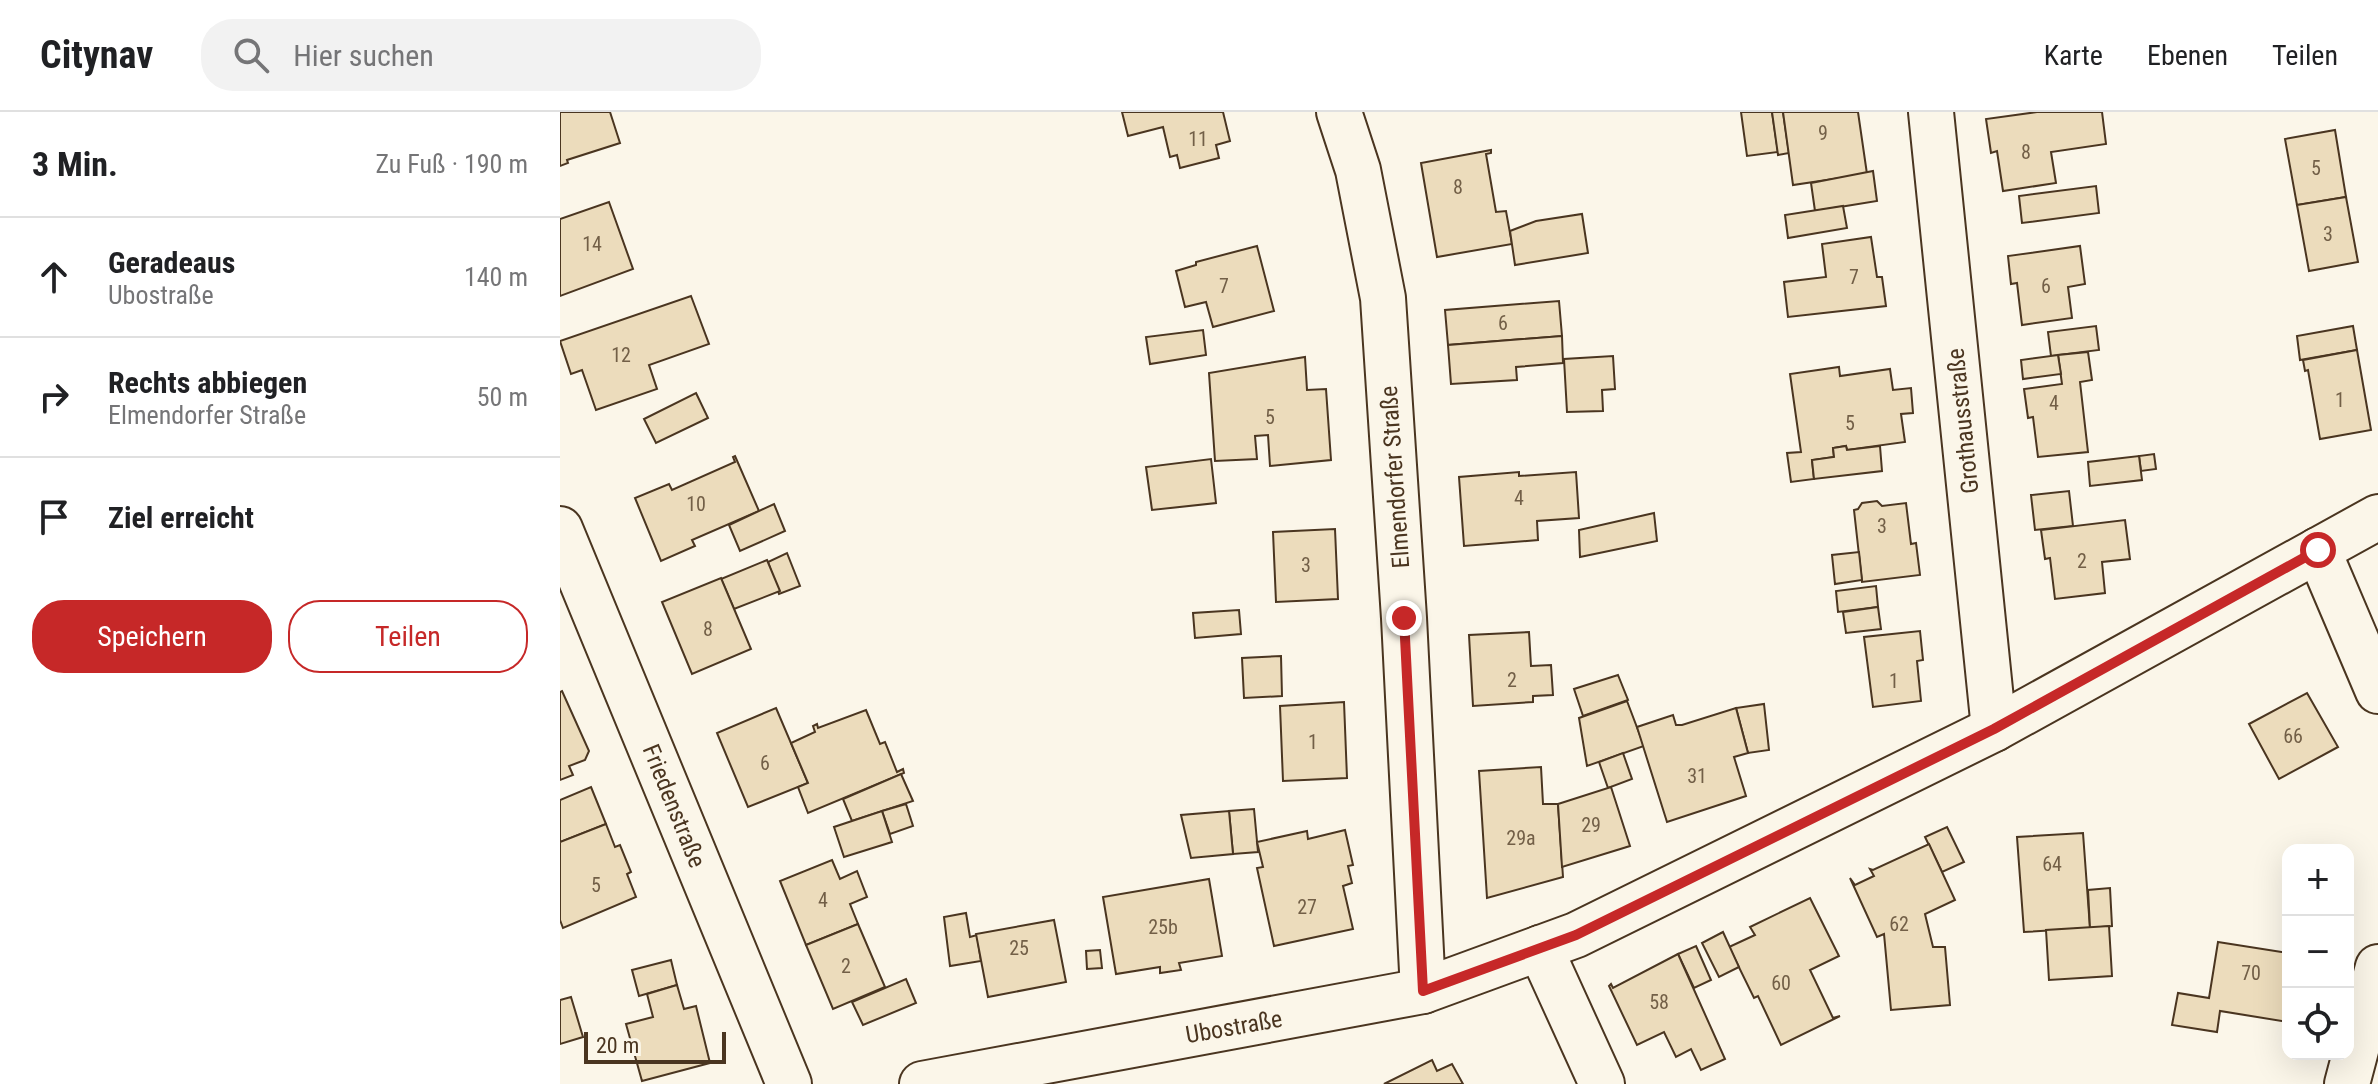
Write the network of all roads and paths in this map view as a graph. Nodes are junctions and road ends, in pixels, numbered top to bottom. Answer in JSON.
{"nodes":[{"id":1,"x":1339,"y":112,"type":"edge"},
{"id":2,"x":1931,"y":112,"type":"edge"},
{"id":3,"x":2378,"y":517,"type":"edge"},
{"id":4,"x":560,"y":529,"type":"edge"},
{"id":5,"x":2318,"y":550,"type":"junction"},
{"id":6,"x":2378,"y":691,"type":"edge"},
{"id":7,"x":1994,"y":729,"type":"junction"},
{"id":8,"x":1540,"y":948,"type":"junction"},
{"id":9,"x":2378,"y":967,"type":"edge"},
{"id":10,"x":1423,"y":991,"type":"junction"},
{"id":11,"x":789,"y":1084,"type":"edge"},
{"id":12,"x":922,"y":1084,"type":"edge"},
{"id":13,"x":1602,"y":1084,"type":"edge"},
{"id":14,"x":2347,"y":1084,"type":"edge"}],
"edges":[{"from":1,"to":10,"type":"street","name":"Elmendorfer Straße"},
{"from":2,"to":7,"type":"street","name":"Grothausstraße"},
{"from":3,"to":5,"type":"street","name":"Ubostraße"},
{"from":4,"to":11,"type":"street","name":"Friedenstraße"},
{"from":5,"to":6,"type":"street"},
{"from":5,"to":7,"type":"street","name":"Ubostraße"},
{"from":7,"to":8,"type":"street","name":"Ubostraße"},
{"from":8,"to":10,"type":"street","name":"Ubostraße"},
{"from":8,"to":13,"type":"street"},
{"from":9,"to":14,"type":"street"},
{"from":10,"to":12,"type":"street","name":"Ubostraße"}]}
